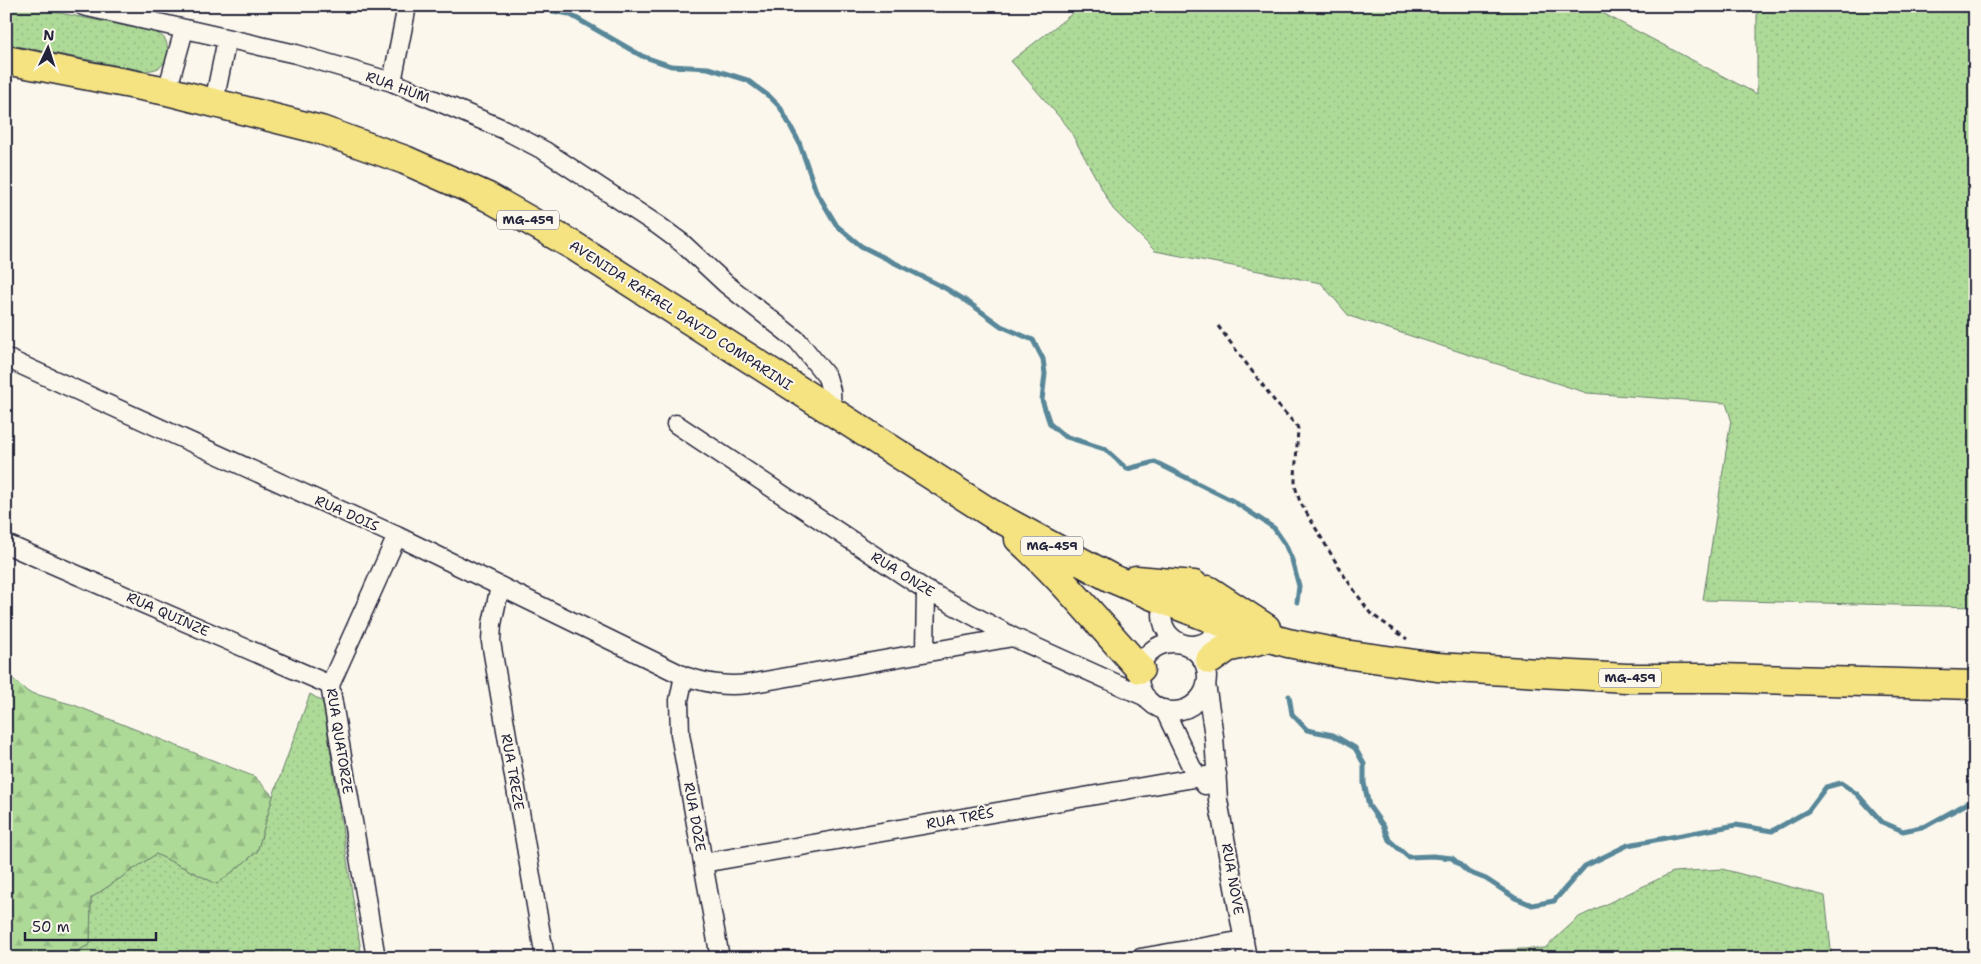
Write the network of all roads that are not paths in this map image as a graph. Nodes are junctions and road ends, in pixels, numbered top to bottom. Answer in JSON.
{"nodes":[{"id":1,"x":83,"y":6,"type":"edge"},
{"id":2,"x":408,"y":6,"type":"edge"},
{"id":3,"x":184,"y":30,"type":"junction"},
{"id":4,"x":227,"y":39,"type":"junction"},
{"id":5,"x":6,"y":60,"type":"edge"},
{"id":6,"x":392,"y":82,"type":"junction"},
{"id":7,"x":167,"y":91,"type":"junction"},
{"id":8,"x":214,"y":102,"type":"junction"},
{"id":9,"x":6,"y":358,"type":"edge"},
{"id":10,"x":832,"y":411,"type":"junction"},
{"id":11,"x":676,"y":424,"type":"dead end"},
{"id":12,"x":992,"y":514,"type":"junction"},
{"id":13,"x":397,"y":536,"type":"junction"},
{"id":14,"x":6,"y":544,"type":"edge"},
{"id":15,"x":1111,"y":578,"type":"junction"},
{"id":16,"x":500,"y":586,"type":"junction"},
{"id":17,"x":1201,"y":587,"type":"junction"},
{"id":18,"x":926,"y":590,"type":"junction"},
{"id":19,"x":1165,"y":613,"type":"junction"},
{"id":20,"x":1013,"y":636,"type":"junction"},
{"id":21,"x":1279,"y":640,"type":"junction"},
{"id":22,"x":1182,"y":644,"type":"junction"},
{"id":23,"x":926,"y":652,"type":"junction"},
{"id":24,"x":1212,"y":654,"type":"junction"},
{"id":25,"x":1145,"y":660,"type":"junction"},
{"id":26,"x":684,"y":676,"type":"junction"},
{"id":27,"x":330,"y":685,"type":"junction"},
{"id":28,"x":1975,"y":686,"type":"edge"},
{"id":29,"x":1146,"y":697,"type":"junction"},
{"id":30,"x":1164,"y":709,"type":"junction"},
{"id":31,"x":1217,"y":774,"type":"junction"},
{"id":32,"x":1198,"y":777,"type":"junction"},
{"id":33,"x":1218,"y":800,"type":"junction"},
{"id":34,"x":703,"y":863,"type":"junction"},
{"id":35,"x":1244,"y":940,"type":"junction"},
{"id":36,"x":376,"y":958,"type":"edge"},
{"id":37,"x":545,"y":958,"type":"edge"},
{"id":38,"x":720,"y":958,"type":"edge"},
{"id":39,"x":1140,"y":958,"type":"edge"},
{"id":40,"x":1246,"y":958,"type":"edge"}],
"edges":[{"from":1,"to":3,"type":"street","name":"RUA HUM"},
{"from":2,"to":6,"type":"street"},
{"from":3,"to":4,"type":"street","name":"RUA HUM"},
{"from":3,"to":7,"type":"street"},
{"from":4,"to":6,"type":"street","name":"RUA HUM"},
{"from":4,"to":8,"type":"street"},
{"from":5,"to":7,"type":"main road","name":"AVENIDA RAFAEL DAVID COMPARINI","number":"MG-459"},
{"from":6,"to":10,"type":"street","name":"RUA HUM"},
{"from":7,"to":8,"type":"main road","name":"AVENIDA RAFAEL DAVID COMPARINI","number":"MG-459"},
{"from":8,"to":10,"type":"main road","name":"AVENIDA RAFAEL DAVID COMPARINI","number":"MG-459"},
{"from":9,"to":13,"type":"street","name":"RUA DOIS"},
{"from":10,"to":12,"type":"main road","name":"AVENIDA RAFAEL DAVID COMPARINI","number":"MG-459"},
{"from":11,"to":18,"type":"street","name":"RUA ONZE"},
{"from":12,"to":15,"type":"main road","number":"MG-459"},
{"from":12,"to":25,"type":"main road"},
{"from":13,"to":16,"type":"street","name":"RUA DOIS"},
{"from":13,"to":27,"type":"street","name":"RUA QUATORZE"},
{"from":14,"to":27,"type":"street","name":"RUA QUINZE"},
{"from":15,"to":17,"type":"main road"},
{"from":15,"to":19,"type":"main road","number":"MG-459"},
{"from":16,"to":26,"type":"street","name":"RUA DOIS"},
{"from":16,"to":37,"type":"street","name":"RUA TREZE"},
{"from":17,"to":19,"type":"street"},
{"from":17,"to":21,"type":"main road"},
{"from":17,"to":24,"type":"street","name":"RUA NOVE"},
{"from":18,"to":20,"type":"street","name":"RUA ONZE"},
{"from":18,"to":23,"type":"street"},
{"from":19,"to":22,"type":"street"},
{"from":19,"to":24,"type":"main road","number":"MG-459"},
{"from":19,"to":25,"type":"street"},
{"from":20,"to":23,"type":"street","name":"RUA DOIS"},
{"from":20,"to":29,"type":"street","name":"RUA ONZE"},
{"from":21,"to":24,"type":"main road","number":"MG-459"},
{"from":21,"to":24,"type":"main road"},
{"from":21,"to":28,"type":"main road","number":"MG-459"},
{"from":22,"to":24,"type":"street"},
{"from":22,"to":24,"type":"street"},
{"from":22,"to":25,"type":"street"},
{"from":23,"to":26,"type":"street","name":"RUA DOIS"},
{"from":24,"to":30,"type":"street"},
{"from":24,"to":31,"type":"street","name":"RUA NOVE"},
{"from":25,"to":29,"type":"street"},
{"from":26,"to":34,"type":"street","name":"RUA DOZE"},
{"from":27,"to":36,"type":"street","name":"RUA QUATORZE"},
{"from":29,"to":30,"type":"street","name":"RUA ONZE"},
{"from":30,"to":32,"type":"street"},
{"from":31,"to":32,"type":"street","name":"RUA TRÊS"},
{"from":31,"to":33,"type":"street","name":"RUA NOVE"},
{"from":32,"to":33,"type":"street"},
{"from":32,"to":34,"type":"street","name":"RUA TRÊS"},
{"from":33,"to":35,"type":"street","name":"RUA NOVE"},
{"from":34,"to":38,"type":"street","name":"RUA DOZE"},
{"from":35,"to":39,"type":"street"},
{"from":35,"to":40,"type":"street","name":"RUA NOVE"}]}
